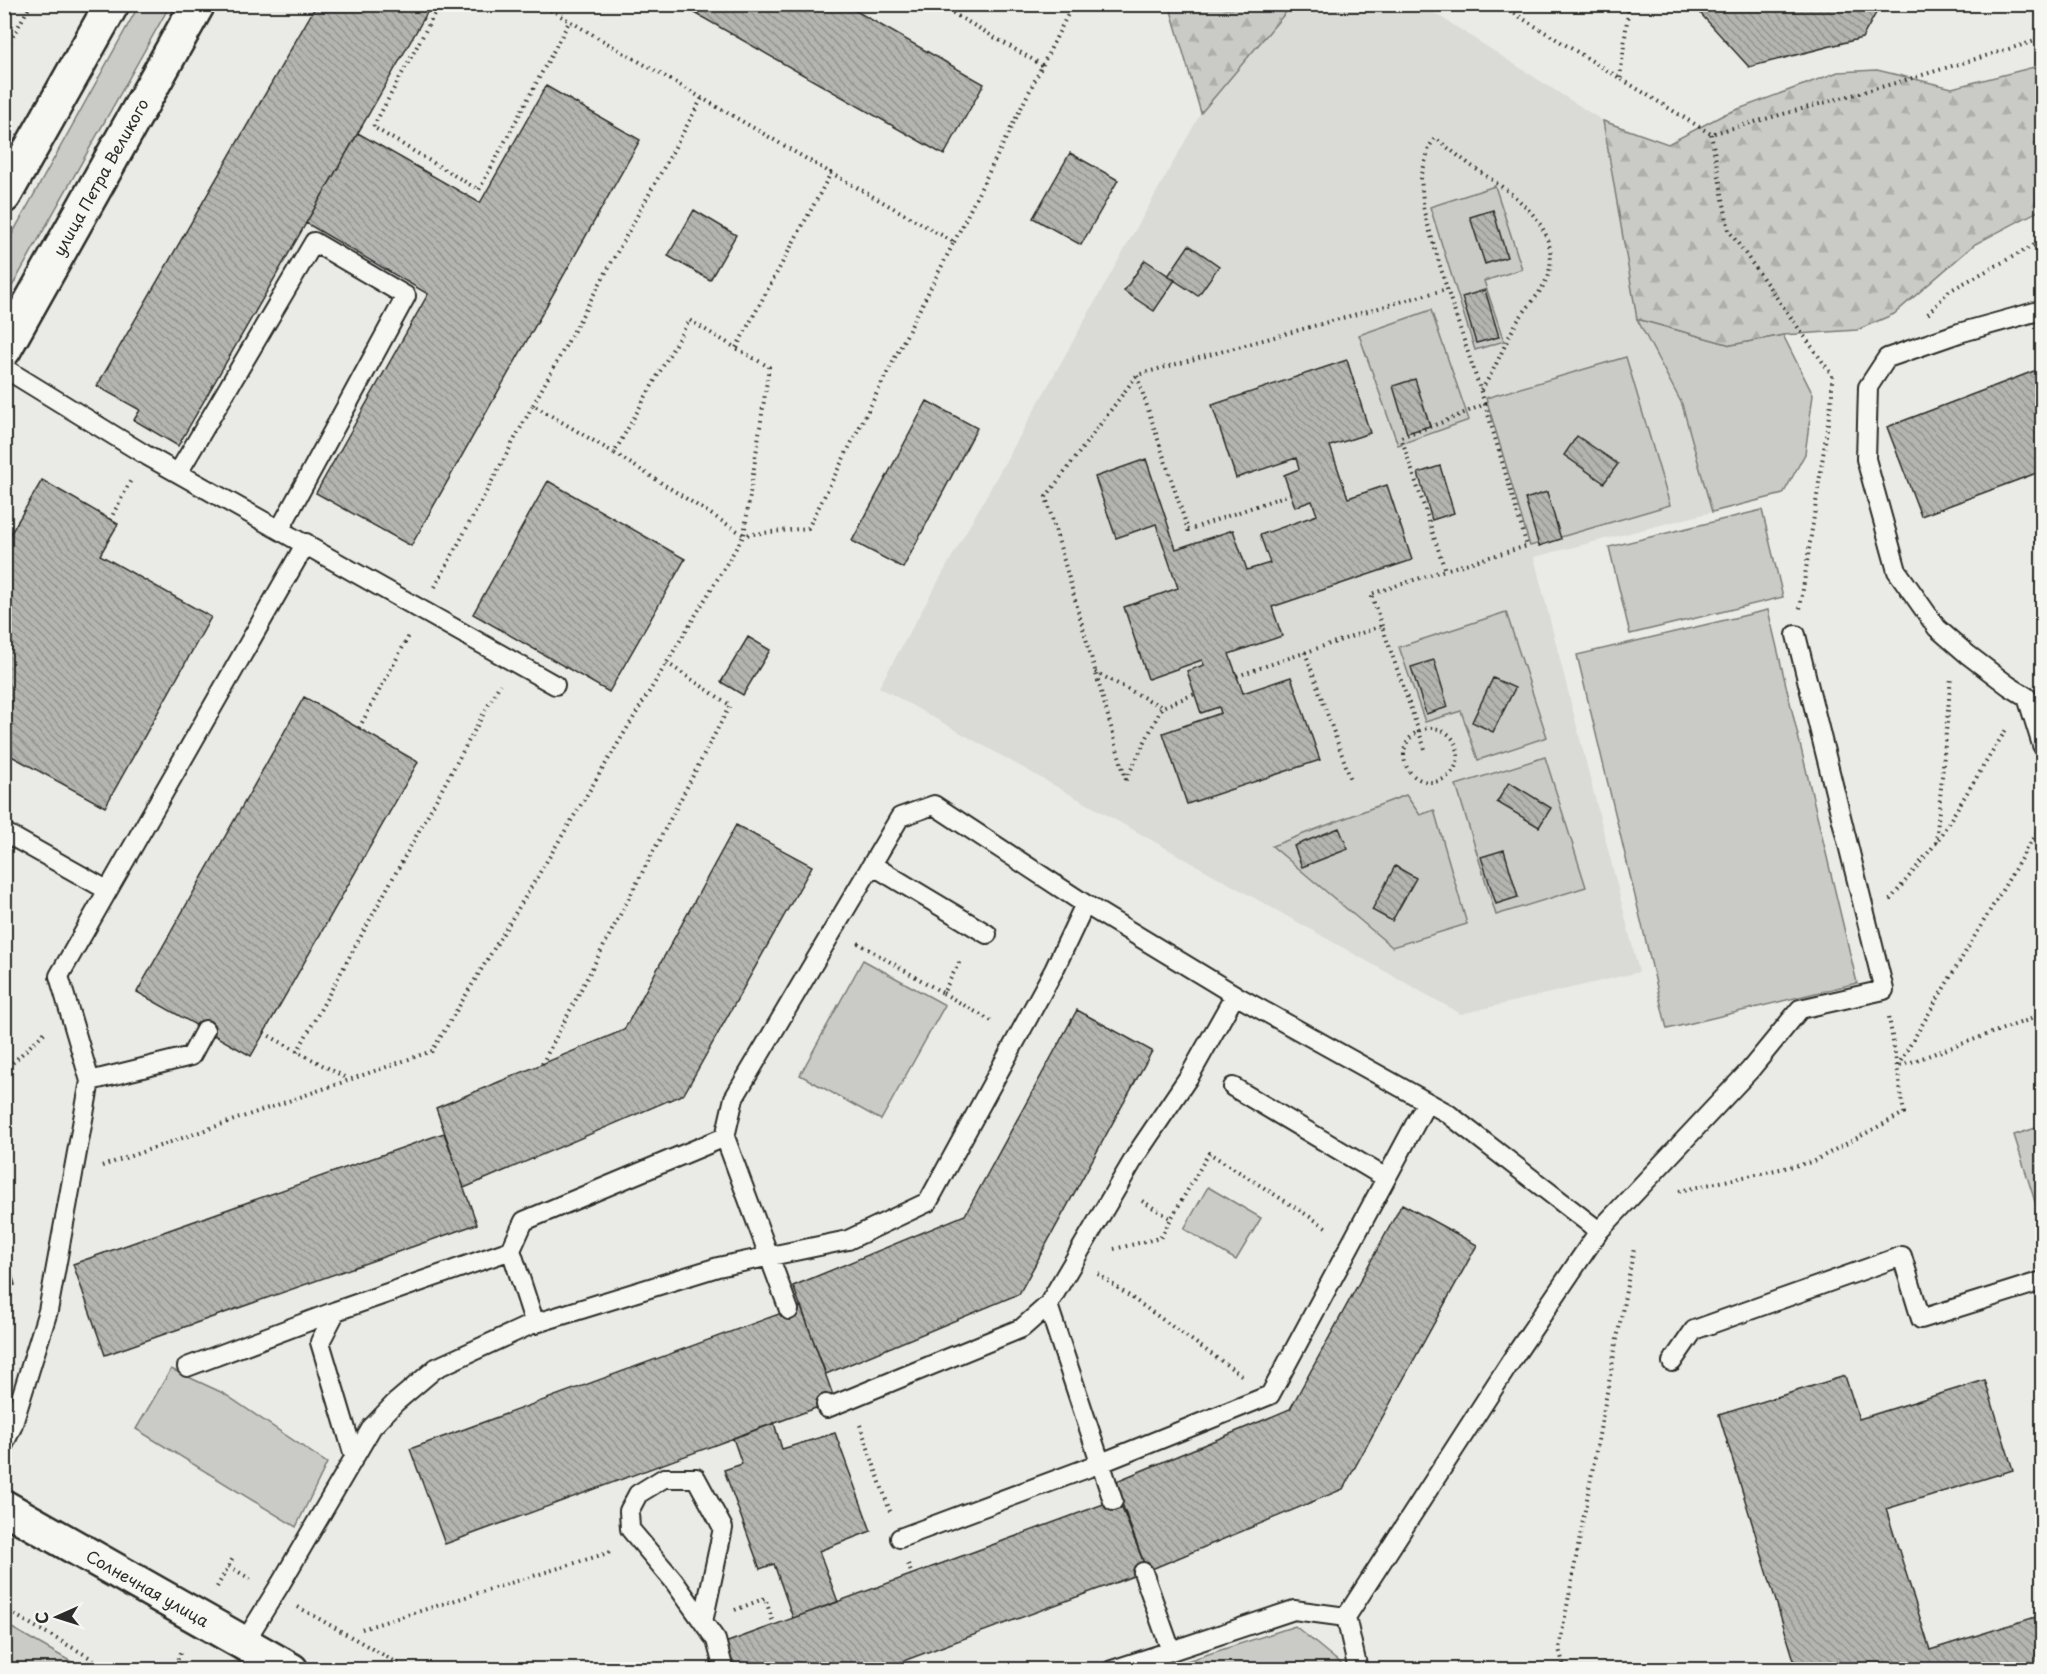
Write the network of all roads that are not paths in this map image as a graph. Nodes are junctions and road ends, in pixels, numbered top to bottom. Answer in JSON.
{"nodes":[{"id":1,"x":112,"y":4,"type":"edge"},
{"id":2,"x":198,"y":4,"type":"edge"},
{"id":3,"x":4,"y":196,"type":"edge"},
{"id":4,"x":2043,"y":310,"type":"edge"},
{"id":5,"x":4,"y":350,"type":"edge"},
{"id":6,"x":4,"y":368,"type":"edge"},
{"id":7,"x":178,"y":473,"type":"junction"},
{"id":8,"x":280,"y":529,"type":"junction"},
{"id":9,"x":306,"y":543,"type":"junction"},
{"id":10,"x":1796,"y":635,"type":"road end"},
{"id":11,"x":555,"y":685,"type":"dead end"},
{"id":12,"x":2035,"y":695,"type":"edge"},
{"id":13,"x":2043,"y":745,"type":"edge"},
{"id":14,"x":4,"y":832,"type":"edge"},
{"id":15,"x":872,"y":865,"type":"junction"},
{"id":16,"x":107,"y":890,"type":"junction"},
{"id":17,"x":1085,"y":904,"type":"junction"},
{"id":18,"x":987,"y":934,"type":"dead end"},
{"id":19,"x":1235,"y":994,"type":"junction"},
{"id":20,"x":205,"y":1030,"type":"dead end"},
{"id":21,"x":90,"y":1081,"type":"junction"},
{"id":22,"x":1233,"y":1087,"type":"dead end"},
{"id":23,"x":1427,"y":1102,"type":"junction"},
{"id":24,"x":725,"y":1137,"type":"junction"},
{"id":25,"x":1386,"y":1178,"type":"junction"},
{"id":26,"x":1599,"y":1231,"type":"junction"},
{"id":27,"x":511,"y":1250,"type":"junction"},
{"id":28,"x":768,"y":1256,"type":"junction"},
{"id":29,"x":2043,"y":1281,"type":"edge"},
{"id":30,"x":1048,"y":1305,"type":"junction"},
{"id":31,"x":789,"y":1310,"type":"dead end"},
{"id":32,"x":336,"y":1311,"type":"junction"},
{"id":33,"x":535,"y":1324,"type":"junction"},
{"id":34,"x":1672,"y":1362,"type":"dead end"},
{"id":35,"x":187,"y":1367,"type":"dead end"},
{"id":36,"x":826,"y":1404,"type":"dead end"},
{"id":37,"x":4,"y":1444,"type":"edge"},
{"id":38,"x":354,"y":1456,"type":"junction"},
{"id":39,"x":1101,"y":1463,"type":"junction"},
{"id":40,"x":1113,"y":1501,"type":"dead end"},
{"id":41,"x":4,"y":1507,"type":"edge"},
{"id":42,"x":900,"y":1538,"type":"road end"},
{"id":43,"x":1143,"y":1572,"type":"dead end"},
{"id":44,"x":1346,"y":1617,"type":"junction"},
{"id":45,"x":703,"y":1622,"type":"junction"},
{"id":46,"x":244,"y":1643,"type":"junction"},
{"id":47,"x":1170,"y":1651,"type":"junction"},
{"id":48,"x":291,"y":1670,"type":"edge"},
{"id":49,"x":724,"y":1670,"type":"edge"},
{"id":50,"x":1112,"y":1670,"type":"edge"},
{"id":51,"x":1358,"y":1670,"type":"edge"}],
"edges":[{"from":1,"to":3,"type":"street"},
{"from":2,"to":5,"type":"street","name":"улица Петра Великого"},
{"from":4,"to":12,"type":"lane"},
{"from":6,"to":7,"type":"lane"},
{"from":7,"to":8,"type":"lane"},
{"from":7,"to":8,"type":"lane"},
{"from":8,"to":9,"type":"lane"},
{"from":9,"to":11,"type":"lane"},
{"from":9,"to":16,"type":"lane"},
{"from":10,"to":26,"type":"lane"},
{"from":12,"to":13,"type":"lane"},
{"from":14,"to":16,"type":"lane"},
{"from":15,"to":17,"type":"lane"},
{"from":15,"to":18,"type":"lane"},
{"from":15,"to":24,"type":"lane"},
{"from":16,"to":21,"type":"lane"},
{"from":17,"to":19,"type":"lane"},
{"from":17,"to":28,"type":"lane"},
{"from":19,"to":23,"type":"lane"},
{"from":19,"to":30,"type":"lane"},
{"from":20,"to":21,"type":"lane"},
{"from":21,"to":37,"type":"lane"},
{"from":22,"to":25,"type":"lane"},
{"from":23,"to":25,"type":"lane"},
{"from":23,"to":26,"type":"lane"},
{"from":24,"to":27,"type":"lane"},
{"from":24,"to":28,"type":"lane"},
{"from":25,"to":39,"type":"lane"},
{"from":26,"to":44,"type":"lane"},
{"from":27,"to":32,"type":"lane"},
{"from":27,"to":33,"type":"lane"},
{"from":28,"to":31,"type":"lane"},
{"from":28,"to":33,"type":"lane"},
{"from":29,"to":34,"type":"lane"},
{"from":30,"to":36,"type":"lane"},
{"from":30,"to":39,"type":"lane"},
{"from":32,"to":35,"type":"lane"},
{"from":32,"to":38,"type":"lane"},
{"from":33,"to":38,"type":"lane"},
{"from":38,"to":46,"type":"lane"},
{"from":39,"to":40,"type":"lane"},
{"from":39,"to":42,"type":"lane"},
{"from":41,"to":46,"type":"street","name":"Солнечная улица"},
{"from":43,"to":47,"type":"lane"},
{"from":44,"to":47,"type":"lane"},
{"from":44,"to":51,"type":"lane"},
{"from":45,"to":45,"type":"lane"},
{"from":45,"to":49,"type":"lane"},
{"from":46,"to":48,"type":"street","name":"Солнечная улица"},
{"from":47,"to":50,"type":"lane"}]}
